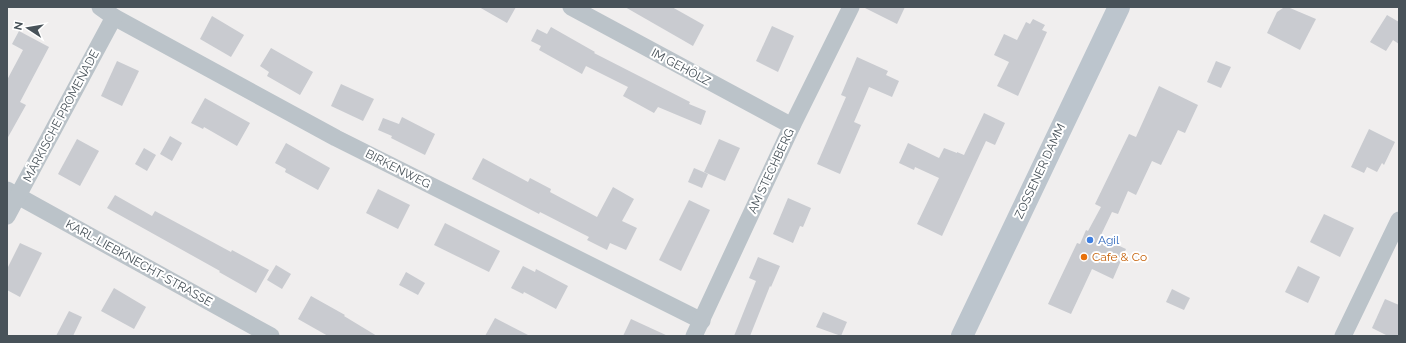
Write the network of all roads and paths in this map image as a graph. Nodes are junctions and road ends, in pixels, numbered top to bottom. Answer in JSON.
{"nodes":[{"id":1,"x":100,"y":7,"type":"edge"},
{"id":2,"x":571,"y":7,"type":"edge"},
{"id":3,"x":851,"y":7,"type":"edge"},
{"id":4,"x":1119,"y":7,"type":"edge"},
{"id":5,"x":114,"y":17,"type":"junction"},
{"id":6,"x":792,"y":126,"type":"junction"},
{"id":7,"x":12,"y":192,"type":"edge"},
{"id":8,"x":7,"y":216,"type":"edge"},
{"id":9,"x":1399,"y":220,"type":"edge"},
{"id":10,"x":702,"y":321,"type":"junction"},
{"id":11,"x":271,"y":336,"type":"edge"},
{"id":12,"x":694,"y":336,"type":"edge"},
{"id":13,"x":962,"y":336,"type":"edge"},
{"id":14,"x":1342,"y":336,"type":"edge"}],
"edges":[{"from":1,"to":5,"type":"street","name":"BIRKENWEG"},
{"from":2,"to":6,"type":"street","name":"IM GEHÖLZ"},
{"from":3,"to":6,"type":"street","name":"AM STECHBERG"},
{"from":4,"to":13,"type":"main road","name":"ZOSSENER DAMM"},
{"from":5,"to":7,"type":"street","name":"MÄRKISCHE PROMENADE"},
{"from":5,"to":10,"type":"street","name":"BIRKENWEG"},
{"from":6,"to":10,"type":"street","name":"AM STECHBERG"},
{"from":7,"to":8,"type":"street","name":"MÄRKISCHE PROMENADE"},
{"from":7,"to":11,"type":"street","name":"KARL-LIEBKNECHT-STRASSE"},
{"from":9,"to":14,"type":"street"},
{"from":10,"to":12,"type":"street","name":"AM STECHBERG"}]}
